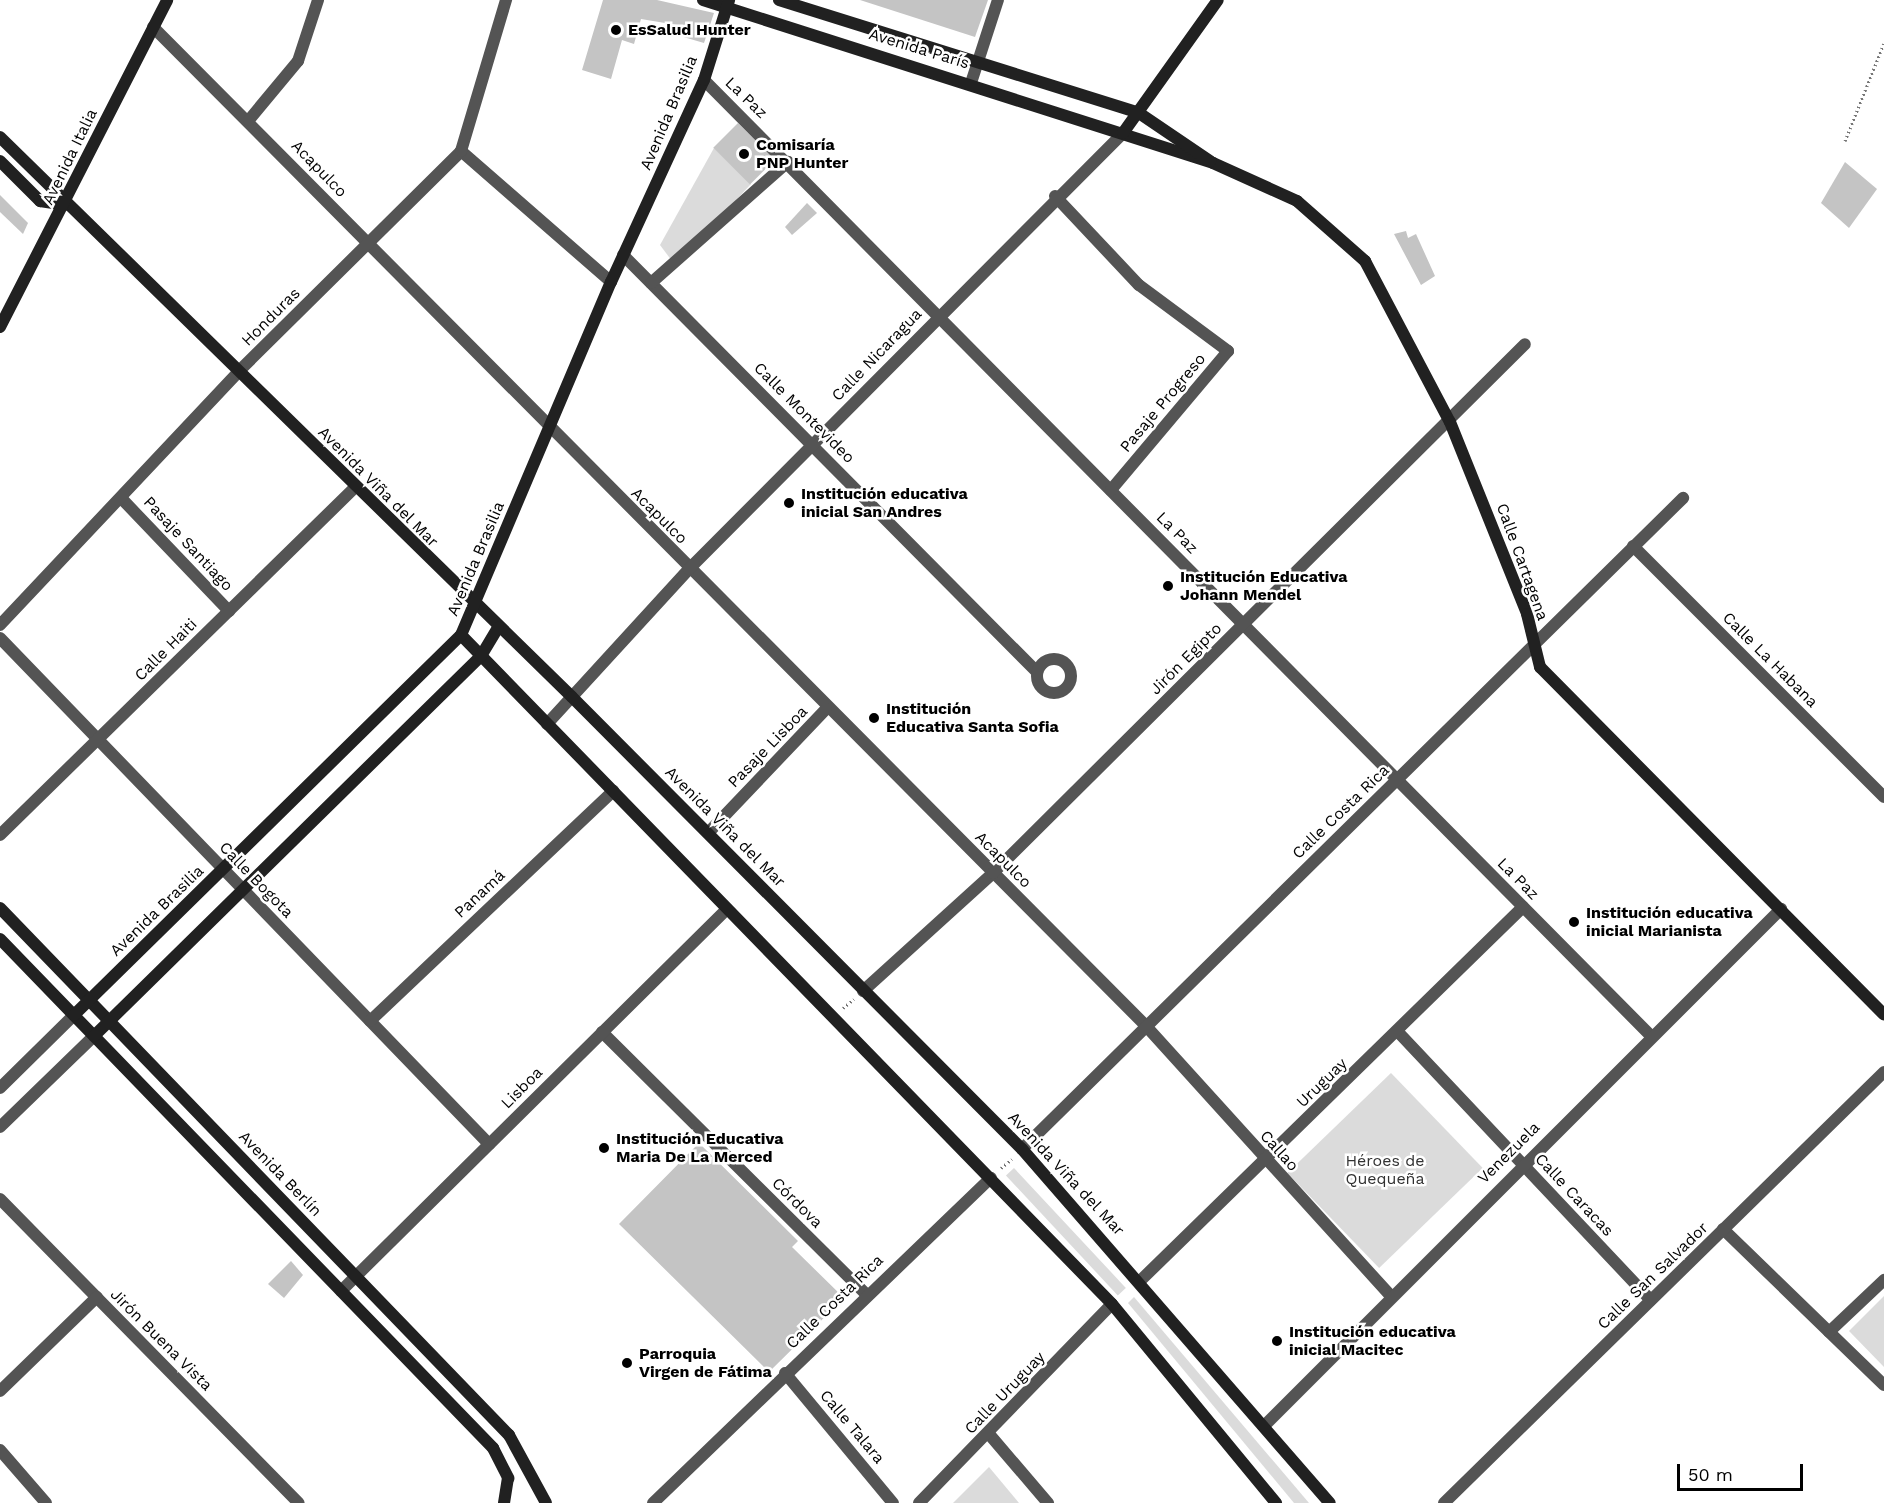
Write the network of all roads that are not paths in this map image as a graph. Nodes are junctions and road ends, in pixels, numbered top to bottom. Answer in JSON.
{"nodes":[{"id":1,"x":166,"y":0,"type":"edge"},
{"id":2,"x":318,"y":0,"type":"edge"},
{"id":3,"x":506,"y":0,"type":"edge"},
{"id":4,"x":703,"y":0,"type":"edge"},
{"id":5,"x":778,"y":0,"type":"edge"},
{"id":6,"x":998,"y":0,"type":"edge"},
{"id":7,"x":1218,"y":0,"type":"edge"},
{"id":8,"x":728,"y":3,"type":"edge"},
{"id":9,"x":812,"y":5,"type":"edge"},
{"id":10,"x":153,"y":27,"type":"junction"},
{"id":11,"x":978,"y":62,"type":"junction"},
{"id":12,"x":704,"y":80,"type":"junction"},
{"id":13,"x":971,"y":83,"type":"junction"},
{"id":14,"x":1139,"y":113,"type":"junction"},
{"id":15,"x":249,"y":120,"type":"junction"},
{"id":16,"x":1124,"y":133,"type":"junction"},
{"id":17,"x":0,"y":137,"type":"edge"},
{"id":18,"x":460,"y":151,"type":"junction"},
{"id":19,"x":0,"y":161,"type":"edge"},
{"id":20,"x":788,"y":162,"type":"junction"},
{"id":21,"x":1214,"y":163,"type":"junction"},
{"id":22,"x":1055,"y":196,"type":"junction"},
{"id":23,"x":65,"y":205,"type":"junction"},
{"id":24,"x":368,"y":243,"type":"junction"},
{"id":25,"x":623,"y":255,"type":"junction"},
{"id":26,"x":610,"y":282,"type":"junction"},
{"id":27,"x":651,"y":284,"type":"junction"},
{"id":28,"x":939,"y":315,"type":"junction"},
{"id":29,"x":0,"y":327,"type":"edge"},
{"id":30,"x":1525,"y":344,"type":"dead end"},
{"id":31,"x":238,"y":372,"type":"junction"},
{"id":32,"x":1450,"y":422,"type":"junction"},
{"id":33,"x":548,"y":430,"type":"junction"},
{"id":34,"x":813,"y":445,"type":"junction"},
{"id":35,"x":355,"y":487,"type":"junction"},
{"id":36,"x":1111,"y":490,"type":"junction"},
{"id":37,"x":1683,"y":498,"type":"dead end"},
{"id":38,"x":122,"y":499,"type":"junction"},
{"id":39,"x":1634,"y":546,"type":"junction"},
{"id":40,"x":689,"y":569,"type":"junction"},
{"id":41,"x":474,"y":604,"type":"junction"},
{"id":42,"x":229,"y":611,"type":"junction"},
{"id":43,"x":1244,"y":624,"type":"junction"},
{"id":44,"x":0,"y":625,"type":"edge"},
{"id":45,"x":498,"y":628,"type":"junction"},
{"id":46,"x":461,"y":635,"type":"junction"},
{"id":47,"x":0,"y":638,"type":"edge"},
{"id":48,"x":1534,"y":646,"type":"junction"},
{"id":49,"x":481,"y":656,"type":"junction"},
{"id":50,"x":1037,"y":672,"type":"dead end"},
{"id":51,"x":572,"y":697,"type":"junction"},
{"id":52,"x":826,"y":709,"type":"junction"},
{"id":53,"x":547,"y":724,"type":"junction"},
{"id":54,"x":98,"y":740,"type":"junction"},
{"id":55,"x":1397,"y":779,"type":"junction"},
{"id":56,"x":613,"y":791,"type":"junction"},
{"id":57,"x":1884,"y":797,"type":"edge"},
{"id":58,"x":708,"y":833,"type":"junction"},
{"id":59,"x":0,"y":835,"type":"edge"},
{"id":60,"x":223,"y":869,"type":"junction"},
{"id":61,"x":993,"y":873,"type":"junction"},
{"id":62,"x":243,"y":890,"type":"junction"},
{"id":63,"x":1523,"y":907,"type":"junction"},
{"id":64,"x":0,"y":908,"type":"edge"},
{"id":65,"x":727,"y":909,"type":"junction"},
{"id":66,"x":1781,"y":909,"type":"junction"},
{"id":67,"x":0,"y":939,"type":"edge"},
{"id":68,"x":863,"y":991,"type":"junction"},
{"id":69,"x":89,"y":1000,"type":"junction"},
{"id":70,"x":74,"y":1015,"type":"junction"},
{"id":71,"x":1884,"y":1015,"type":"edge"},
{"id":72,"x":109,"y":1021,"type":"junction"},
{"id":73,"x":370,"y":1021,"type":"junction"},
{"id":74,"x":1146,"y":1026,"type":"junction"},
{"id":75,"x":602,"y":1032,"type":"junction"},
{"id":76,"x":1399,"y":1033,"type":"junction"},
{"id":77,"x":94,"y":1036,"type":"junction"},
{"id":78,"x":1651,"y":1036,"type":"junction"},
{"id":79,"x":1884,"y":1072,"type":"edge"},
{"id":80,"x":0,"y":1088,"type":"edge"},
{"id":81,"x":0,"y":1127,"type":"edge"},
{"id":82,"x":489,"y":1144,"type":"junction"},
{"id":83,"x":1022,"y":1149,"type":"junction"},
{"id":84,"x":1265,"y":1161,"type":"junction"},
{"id":85,"x":1521,"y":1163,"type":"junction"},
{"id":86,"x":991,"y":1178,"type":"junction"},
{"id":87,"x":0,"y":1199,"type":"edge"},
{"id":88,"x":1723,"y":1229,"type":"junction"},
{"id":89,"x":356,"y":1276,"type":"junction"},
{"id":90,"x":1141,"y":1280,"type":"junction"},
{"id":91,"x":1884,"y":1280,"type":"edge"},
{"id":92,"x":341,"y":1291,"type":"junction"},
{"id":93,"x":867,"y":1295,"type":"junction"},
{"id":94,"x":97,"y":1297,"type":"junction"},
{"id":95,"x":1392,"y":1297,"type":"junction"},
{"id":96,"x":1651,"y":1300,"type":"junction"},
{"id":97,"x":1112,"y":1304,"type":"junction"},
{"id":98,"x":1829,"y":1332,"type":"junction"},
{"id":99,"x":785,"y":1373,"type":"junction"},
{"id":100,"x":1884,"y":1385,"type":"edge"},
{"id":101,"x":0,"y":1390,"type":"edge"},
{"id":102,"x":1265,"y":1425,"type":"junction"},
{"id":103,"x":989,"y":1434,"type":"junction"},
{"id":104,"x":0,"y":1450,"type":"edge"},
{"id":105,"x":530,"y":1469,"type":"junction"},
{"id":106,"x":508,"y":1478,"type":"junction"},
{"id":107,"x":46,"y":1503,"type":"edge"},
{"id":108,"x":299,"y":1503,"type":"edge"},
{"id":109,"x":504,"y":1503,"type":"edge"},
{"id":110,"x":546,"y":1503,"type":"edge"},
{"id":111,"x":653,"y":1503,"type":"edge"},
{"id":112,"x":893,"y":1503,"type":"edge"},
{"id":113,"x":919,"y":1503,"type":"edge"},
{"id":114,"x":1048,"y":1503,"type":"edge"},
{"id":115,"x":1276,"y":1503,"type":"edge"},
{"id":116,"x":1330,"y":1503,"type":"edge"},
{"id":117,"x":1444,"y":1503,"type":"edge"}],
"edges":[{"from":1,"to":10,"type":"street","name":"Avenida Italia"},
{"from":2,"to":15,"type":"street"},
{"from":3,"to":18,"type":"street","name":"Honduras"},
{"from":4,"to":8,"type":"street","name":"Avenida París"},
{"from":5,"to":9,"type":"street","name":"Avenida París"},
{"from":6,"to":11,"type":"street"},
{"from":7,"to":14,"type":"street","name":"Calle Nicaragua"},
{"from":8,"to":12,"type":"street","name":"Avenida Brasilia"},
{"from":8,"to":13,"type":"street","name":"Avenida París"},
{"from":9,"to":11,"type":"street","name":"Avenida París"},
{"from":10,"to":15,"type":"street","name":"Acapulco"},
{"from":10,"to":23,"type":"street","name":"Avenida Italia"},
{"from":11,"to":13,"type":"street"},
{"from":11,"to":14,"type":"street","name":"Avenida París"},
{"from":12,"to":20,"type":"street","name":"La Paz"},
{"from":12,"to":25,"type":"street","name":"Avenida Brasilia"},
{"from":13,"to":16,"type":"street","name":"Avenida París"},
{"from":14,"to":16,"type":"street","name":"Calle Nicaragua"},
{"from":14,"to":21,"type":"street","name":"Calle Cartagena"},
{"from":15,"to":24,"type":"street","name":"Acapulco"},
{"from":16,"to":21,"type":"street","name":"Calle Cartagena"},
{"from":16,"to":22,"type":"street","name":"Calle Nicaragua"},
{"from":17,"to":23,"type":"street","name":"Avenida Viña del Mar"},
{"from":18,"to":24,"type":"street","name":"Honduras"},
{"from":18,"to":26,"type":"street"},
{"from":19,"to":23,"type":"street","name":"Avenida Viña del Mar"},
{"from":20,"to":27,"type":"street"},
{"from":20,"to":28,"type":"street","name":"La Paz"},
{"from":21,"to":32,"type":"street","name":"Calle Cartagena"},
{"from":22,"to":28,"type":"street","name":"Calle Nicaragua"},
{"from":22,"to":36,"type":"street","name":"Pasaje Progreso"},
{"from":23,"to":29,"type":"street","name":"Avenida Italia"},
{"from":23,"to":31,"type":"street","name":"Avenida Viña del Mar"},
{"from":24,"to":31,"type":"street","name":"Honduras"},
{"from":24,"to":33,"type":"street","name":"Acapulco"},
{"from":25,"to":26,"type":"street","name":"Avenida Brasilia"},
{"from":25,"to":27,"type":"street","name":"Calle Montevideo"},
{"from":26,"to":33,"type":"street","name":"Avenida Brasilia"},
{"from":27,"to":34,"type":"street","name":"Calle Montevideo"},
{"from":28,"to":34,"type":"street","name":"Calle Nicaragua"},
{"from":28,"to":36,"type":"street","name":"La Paz"},
{"from":30,"to":32,"type":"street","name":"Jirón Egipto"},
{"from":31,"to":35,"type":"street","name":"Avenida Viña del Mar"},
{"from":31,"to":38,"type":"street","name":"Honduras"},
{"from":32,"to":43,"type":"street","name":"Jirón Egipto"},
{"from":32,"to":48,"type":"street","name":"Calle Cartagena"},
{"from":33,"to":40,"type":"street","name":"Acapulco"},
{"from":33,"to":41,"type":"street","name":"Avenida Brasilia"},
{"from":34,"to":40,"type":"street","name":"Calle Nicaragua"},
{"from":34,"to":50,"type":"street","name":"Calle Montevideo"},
{"from":35,"to":41,"type":"street","name":"Avenida Viña del Mar"},
{"from":35,"to":42,"type":"street","name":"Calle Haiti"},
{"from":36,"to":43,"type":"street","name":"La Paz"},
{"from":37,"to":39,"type":"street","name":"Calle Costa Rica"},
{"from":38,"to":42,"type":"street","name":"Pasaje Santiago"},
{"from":38,"to":44,"type":"street","name":"Honduras"},
{"from":39,"to":48,"type":"street","name":"Calle Costa Rica"},
{"from":39,"to":57,"type":"street","name":"Calle La Habana"},
{"from":40,"to":51,"type":"street","name":"Calle Nicaragua"},
{"from":40,"to":52,"type":"street","name":"Acapulco"},
{"from":41,"to":45,"type":"street","name":"Avenida Viña del Mar"},
{"from":41,"to":46,"type":"street","name":"Avenida Brasilia"},
{"from":42,"to":54,"type":"street","name":"Calle Haiti"},
{"from":43,"to":55,"type":"street","name":"La Paz"},
{"from":43,"to":61,"type":"street","name":"Jirón Egipto"},
{"from":45,"to":49,"type":"street"},
{"from":45,"to":51,"type":"street","name":"Avenida Viña del Mar"},
{"from":46,"to":49,"type":"street"},
{"from":46,"to":60,"type":"street","name":"Avenida Brasilia"},
{"from":47,"to":54,"type":"street","name":"Calle Bogota"},
{"from":48,"to":55,"type":"street","name":"Calle Costa Rica"},
{"from":48,"to":66,"type":"street","name":"Calle Cartagena"},
{"from":49,"to":53,"type":"street"},
{"from":49,"to":62,"type":"street"},
{"from":51,"to":53,"type":"street","name":"Calle Nicaragua"},
{"from":51,"to":58,"type":"street","name":"Avenida Viña del Mar"},
{"from":52,"to":58,"type":"street","name":"Pasaje Lisboa"},
{"from":52,"to":61,"type":"street","name":"Acapulco"},
{"from":53,"to":56,"type":"street"},
{"from":54,"to":59,"type":"street","name":"Calle Haiti"},
{"from":54,"to":60,"type":"street","name":"Calle Bogota"},
{"from":55,"to":63,"type":"street","name":"La Paz"},
{"from":55,"to":74,"type":"street","name":"Calle Costa Rica"},
{"from":56,"to":65,"type":"street"},
{"from":56,"to":73,"type":"street","name":"Panamá"},
{"from":58,"to":68,"type":"street","name":"Avenida Viña del Mar"},
{"from":60,"to":62,"type":"street","name":"Calle Bogota"},
{"from":60,"to":69,"type":"street","name":"Avenida Brasilia"},
{"from":61,"to":68,"type":"street","name":"Jirón Egipto"},
{"from":61,"to":74,"type":"street","name":"Acapulco"},
{"from":62,"to":72,"type":"street"},
{"from":62,"to":73,"type":"street","name":"Calle Bogota"},
{"from":63,"to":76,"type":"street","name":"Uruguay"},
{"from":63,"to":78,"type":"street","name":"La Paz"},
{"from":64,"to":69,"type":"street","name":"Avenida Berlín"},
{"from":65,"to":75,"type":"street","name":"Lisboa"},
{"from":65,"to":86,"type":"street"},
{"from":66,"to":71,"type":"street","name":"Calle Cartagena"},
{"from":66,"to":78,"type":"street","name":"Venezuela"},
{"from":67,"to":70,"type":"street"},
{"from":68,"to":83,"type":"street","name":"Avenida Viña del Mar"},
{"from":69,"to":70,"type":"street","name":"Avenida Brasilia"},
{"from":69,"to":72,"type":"street","name":"Avenida Berlín"},
{"from":70,"to":77,"type":"street"},
{"from":70,"to":80,"type":"street","name":"Avenida Brasilia"},
{"from":72,"to":77,"type":"street"},
{"from":72,"to":89,"type":"street","name":"Avenida Berlín"},
{"from":73,"to":82,"type":"street","name":"Calle Bogota"},
{"from":74,"to":83,"type":"street","name":"Calle Costa Rica"},
{"from":74,"to":84,"type":"street","name":"Callao"},
{"from":75,"to":82,"type":"street","name":"Lisboa"},
{"from":75,"to":93,"type":"street","name":"Córdova"},
{"from":76,"to":84,"type":"street","name":"Uruguay"},
{"from":76,"to":85,"type":"street","name":"Calle Caracas"},
{"from":77,"to":81,"type":"street"},
{"from":77,"to":92,"type":"street"},
{"from":78,"to":85,"type":"street","name":"Venezuela"},
{"from":79,"to":88,"type":"street","name":"Calle San Salvador"},
{"from":82,"to":89,"type":"street","name":"Lisboa"},
{"from":83,"to":90,"type":"street","name":"Avenida Viña del Mar"},
{"from":84,"to":90,"type":"street","name":"Uruguay"},
{"from":84,"to":95,"type":"street","name":"Callao"},
{"from":85,"to":95,"type":"street","name":"Venezuela"},
{"from":85,"to":96,"type":"street","name":"Calle Caracas"},
{"from":86,"to":93,"type":"street","name":"Calle Costa Rica"},
{"from":86,"to":97,"type":"street"},
{"from":87,"to":94,"type":"street","name":"Jirón Buena Vista"},
{"from":88,"to":96,"type":"street","name":"Calle San Salvador"},
{"from":88,"to":98,"type":"street"},
{"from":89,"to":92,"type":"street","name":"Lisboa"},
{"from":89,"to":105,"type":"street","name":"Avenida Berlín"},
{"from":90,"to":102,"type":"street","name":"Avenida Viña del Mar"},
{"from":91,"to":98,"type":"street"},
{"from":92,"to":106,"type":"street"},
{"from":93,"to":99,"type":"street","name":"Calle Costa Rica"},
{"from":94,"to":101,"type":"street"},
{"from":94,"to":108,"type":"street","name":"Jirón Buena Vista"},
{"from":95,"to":102,"type":"street","name":"Venezuela"},
{"from":96,"to":117,"type":"street","name":"Calle San Salvador"},
{"from":97,"to":103,"type":"street","name":"Calle Uruguay"},
{"from":97,"to":115,"type":"street"},
{"from":98,"to":100,"type":"street"},
{"from":99,"to":111,"type":"street","name":"Calle Costa Rica"},
{"from":99,"to":112,"type":"street","name":"Calle Talara"},
{"from":102,"to":116,"type":"street","name":"Avenida Viña del Mar"},
{"from":103,"to":113,"type":"street","name":"Calle Uruguay"},
{"from":103,"to":114,"type":"street"},
{"from":104,"to":107,"type":"street"},
{"from":105,"to":106,"type":"street"},
{"from":105,"to":110,"type":"street","name":"Avenida Berlín"},
{"from":106,"to":109,"type":"street"}]}
